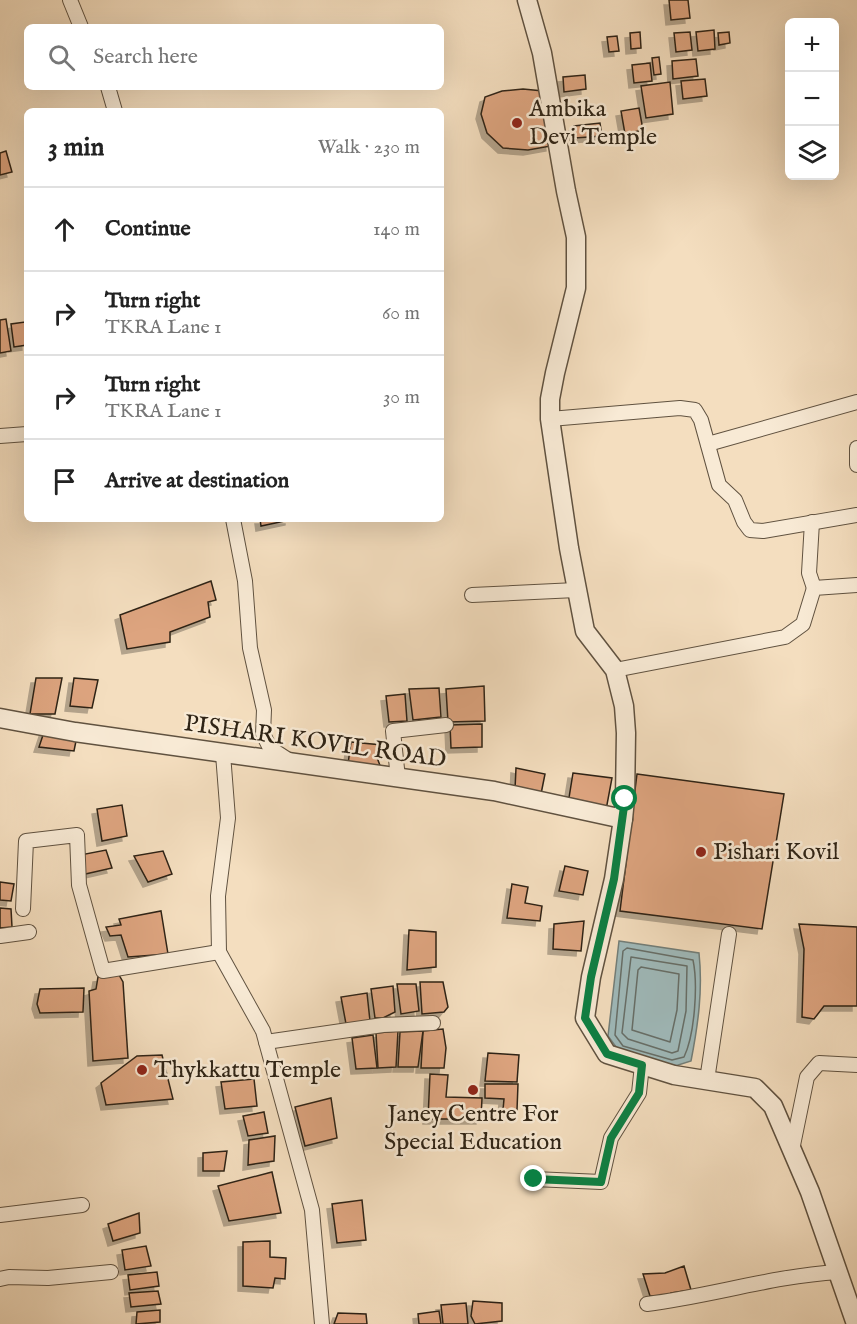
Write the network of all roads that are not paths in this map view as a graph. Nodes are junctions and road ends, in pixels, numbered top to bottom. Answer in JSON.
{"nodes":[{"id":1,"x":70,"y":0,"type":"edge"},
{"id":2,"x":527,"y":0,"type":"edge"},
{"id":3,"x":80,"y":24,"type":"edge"},
{"id":4,"x":109,"y":90,"type":"edge"},
{"id":5,"x":114,"y":108,"type":"edge"},
{"id":6,"x":857,"y":402,"type":"edge"},
{"id":7,"x":550,"y":419,"type":"junction"},
{"id":8,"x":24,"y":434,"type":"edge"},
{"id":9,"x":0,"y":436,"type":"edge"},
{"id":10,"x":708,"y":444,"type":"junction"},
{"id":11,"x":857,"y":448,"type":"edge"},
{"id":12,"x":857,"y":465,"type":"edge"},
{"id":13,"x":856,"y":514,"type":"edge"},
{"id":14,"x":234,"y":522,"type":"edge"},
{"id":15,"x":812,"y":522,"type":"junction"},
{"id":16,"x":857,"y":585,"type":"edge"},
{"id":17,"x":814,"y":588,"type":"junction"},
{"id":18,"x":576,"y":590,"type":"junction"},
{"id":19,"x":472,"y":595,"type":"dead end"},
{"id":20,"x":615,"y":670,"type":"junction"},
{"id":21,"x":0,"y":718,"type":"edge"},
{"id":22,"x":446,"y":725,"type":"dead end"},
{"id":23,"x":223,"y":754,"type":"junction"},
{"id":24,"x":294,"y":764,"type":"junction"},
{"id":25,"x":398,"y":778,"type":"junction"},
{"id":26,"x":623,"y":819,"type":"junction"},
{"id":27,"x":23,"y":909,"type":"dead end"},
{"id":28,"x":29,"y":932,"type":"dead end"},
{"id":29,"x":729,"y":934,"type":"dead end"},
{"id":30,"x":0,"y":936,"type":"edge"},
{"id":31,"x":219,"y":952,"type":"junction"},
{"id":32,"x":433,"y":1023,"type":"dead end"},
{"id":33,"x":266,"y":1042,"type":"junction"},
{"id":34,"x":642,"y":1065,"type":"junction"},
{"id":35,"x":857,"y":1065,"type":"edge"},
{"id":36,"x":707,"y":1080,"type":"junction"},
{"id":37,"x":792,"y":1150,"type":"junction"},
{"id":38,"x":534,"y":1179,"type":"dead end"},
{"id":39,"x":82,"y":1205,"type":"dead end"},
{"id":40,"x":0,"y":1215,"type":"edge"},
{"id":41,"x":111,"y":1272,"type":"dead end"},
{"id":42,"x":838,"y":1272,"type":"junction"},
{"id":43,"x":0,"y":1279,"type":"edge"},
{"id":44,"x":647,"y":1304,"type":"dead end"},
{"id":45,"x":322,"y":1324,"type":"edge"},
{"id":46,"x":856,"y":1324,"type":"edge"}],
"edges":[{"from":1,"to":3,"type":"street"},
{"from":2,"to":7,"type":"street"},
{"from":4,"to":5,"type":"street"},
{"from":6,"to":10,"type":"street"},
{"from":7,"to":10,"type":"street"},
{"from":7,"to":18,"type":"street"},
{"from":8,"to":9,"type":"street"},
{"from":10,"to":15,"type":"street"},
{"from":11,"to":12,"type":"street"},
{"from":13,"to":15,"type":"street"},
{"from":14,"to":24,"type":"street"},
{"from":15,"to":17,"type":"street"},
{"from":16,"to":17,"type":"street"},
{"from":17,"to":20,"type":"street"},
{"from":18,"to":19,"type":"street"},
{"from":18,"to":20,"type":"street"},
{"from":20,"to":26,"type":"street"},
{"from":21,"to":23,"type":"street","name":"PISHARI KOVIL ROAD"},
{"from":22,"to":25,"type":"street"},
{"from":23,"to":24,"type":"street","name":"PISHARI KOVIL ROAD"},
{"from":23,"to":31,"type":"street"},
{"from":24,"to":25,"type":"street","name":"PISHARI KOVIL ROAD"},
{"from":25,"to":26,"type":"street","name":"PISHARI KOVIL ROAD"},
{"from":26,"to":34,"type":"street"},
{"from":27,"to":31,"type":"street"},
{"from":28,"to":30,"type":"street"},
{"from":29,"to":36,"type":"street"},
{"from":31,"to":33,"type":"street"},
{"from":32,"to":33,"type":"street"},
{"from":33,"to":45,"type":"street"},
{"from":34,"to":36,"type":"street"},
{"from":34,"to":38,"type":"street"},
{"from":35,"to":37,"type":"street"},
{"from":36,"to":37,"type":"street"},
{"from":37,"to":42,"type":"street"},
{"from":39,"to":40,"type":"street"},
{"from":41,"to":43,"type":"street"},
{"from":42,"to":44,"type":"street"},
{"from":42,"to":46,"type":"street"}]}
